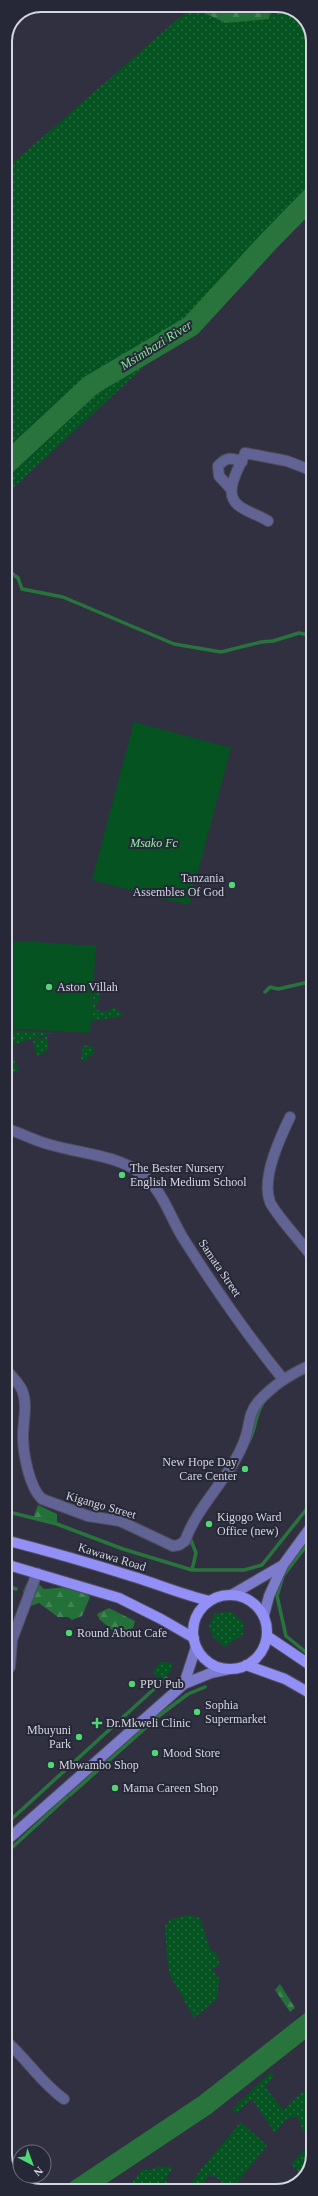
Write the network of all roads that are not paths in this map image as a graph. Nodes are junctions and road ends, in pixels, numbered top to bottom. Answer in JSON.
{"nodes":[{"id":1,"x":242,"y":462,"type":"junction"},
{"id":2,"x":306,"y":468,"type":"edge"},
{"id":3,"x":231,"y":488,"type":"junction"},
{"id":4,"x":268,"y":521,"type":"dead end"},
{"id":5,"x":290,"y":1117,"type":"dead end"},
{"id":6,"x":12,"y":1131,"type":"edge"},
{"id":7,"x":306,"y":1249,"type":"edge"},
{"id":8,"x":306,"y":1368,"type":"edge"},
{"id":9,"x":12,"y":1377,"type":"edge"},
{"id":10,"x":283,"y":1379,"type":"junction"},
{"id":11,"x":306,"y":1534,"type":"edge"},
{"id":12,"x":12,"y":1542,"type":"edge"},
{"id":13,"x":283,"y":1565,"type":"junction"},
{"id":14,"x":12,"y":1566,"type":"edge"},
{"id":15,"x":37,"y":1573,"type":"junction"},
{"id":16,"x":233,"y":1594,"type":"junction"},
{"id":17,"x":210,"y":1600,"type":"junction"},
{"id":18,"x":264,"y":1615,"type":"junction"},
{"id":19,"x":267,"y":1636,"type":"junction"},
{"id":20,"x":12,"y":1640,"type":"edge"},
{"id":21,"x":195,"y":1643,"type":"junction"},
{"id":22,"x":306,"y":1663,"type":"edge"},
{"id":23,"x":246,"y":1665,"type":"junction"},
{"id":24,"x":230,"y":1669,"type":"junction"},
{"id":25,"x":184,"y":1684,"type":"junction"},
{"id":26,"x":306,"y":1691,"type":"edge"},
{"id":27,"x":12,"y":1836,"type":"edge"},
{"id":28,"x":12,"y":2046,"type":"edge"},
{"id":29,"x":64,"y":2100,"type":"dead end"}],
"edges":[{"from":1,"to":2,"type":"street"},
{"from":1,"to":3,"type":"street"},
{"from":1,"to":3,"type":"street"},
{"from":3,"to":4,"type":"street"},
{"from":5,"to":7,"type":"street"},
{"from":6,"to":10,"type":"street","name":"Samata Street"},
{"from":8,"to":10,"type":"street","name":"Kigango Street"},
{"from":9,"to":10,"type":"street","name":"Kigango Street"},
{"from":11,"to":13,"type":"street"},
{"from":12,"to":17,"type":"main road","name":"Kawawa Road"},
{"from":13,"to":16,"type":"street"},
{"from":13,"to":18,"type":"street"},
{"from":14,"to":15,"type":"main road"},
{"from":15,"to":20,"type":"street"},
{"from":15,"to":21,"type":"main road"},
{"from":16,"to":17,"type":"main road"},
{"from":16,"to":18,"type":"main road"},
{"from":17,"to":21,"type":"main road"},
{"from":18,"to":19,"type":"main road"},
{"from":19,"to":22,"type":"main road"},
{"from":19,"to":23,"type":"main road"},
{"from":21,"to":24,"type":"main road"},
{"from":21,"to":25,"type":"street"},
{"from":23,"to":24,"type":"main road"},
{"from":23,"to":26,"type":"main road"},
{"from":24,"to":25,"type":"street"},
{"from":25,"to":27,"type":"street"},
{"from":28,"to":29,"type":"street"}]}
